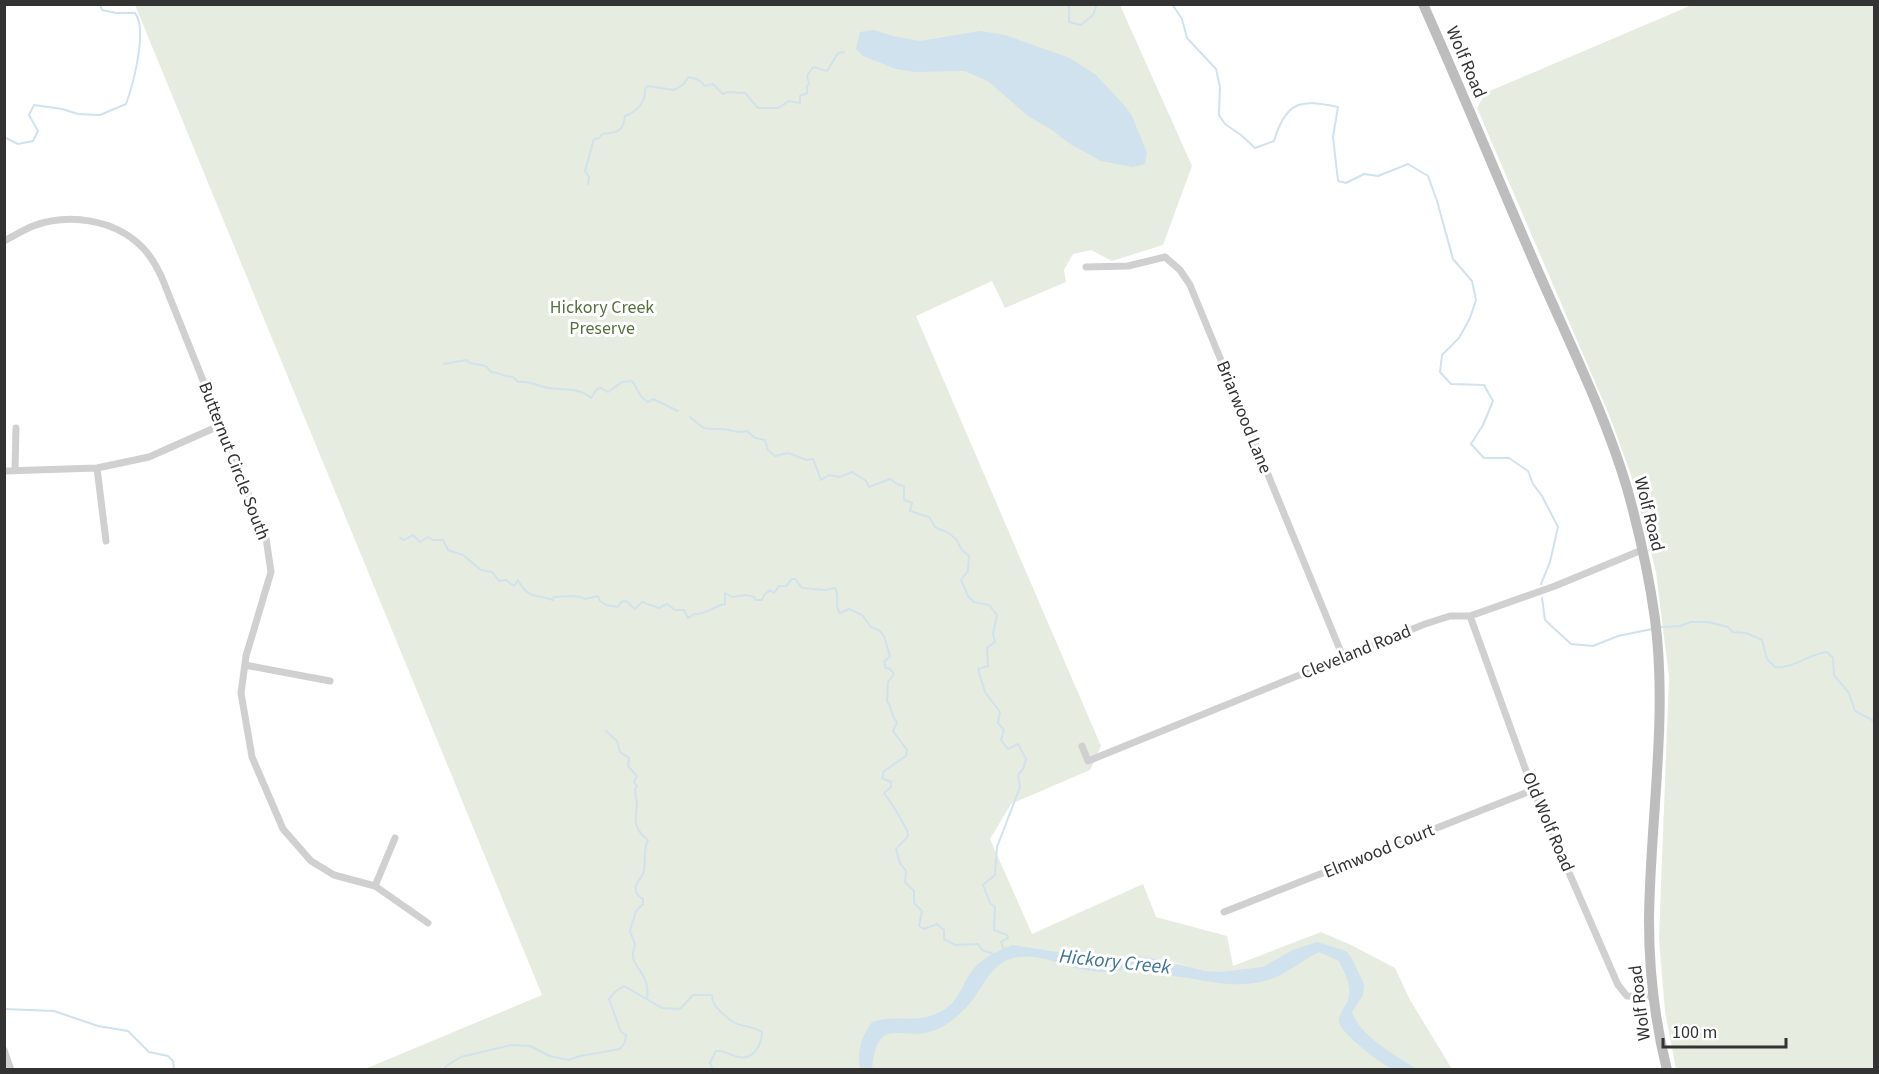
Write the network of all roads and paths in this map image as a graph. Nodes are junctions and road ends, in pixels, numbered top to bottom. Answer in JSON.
{"nodes":[{"id":1,"x":1423,"y":4,"type":"edge"},
{"id":2,"x":4,"y":241,"type":"edge"},
{"id":3,"x":1086,"y":267,"type":"dead end"},
{"id":4,"x":221,"y":424,"type":"junction"},
{"id":5,"x":16,"y":428,"type":"dead end"},
{"id":6,"x":97,"y":468,"type":"junction"},
{"id":7,"x":15,"y":470,"type":"junction"},
{"id":8,"x":4,"y":471,"type":"edge"},
{"id":9,"x":106,"y":541,"type":"dead end"},
{"id":10,"x":1642,"y":550,"type":"junction"},
{"id":11,"x":1470,"y":616,"type":"junction"},
{"id":12,"x":1343,"y":657,"type":"junction"},
{"id":13,"x":245,"y":665,"type":"junction"},
{"id":14,"x":330,"y":681,"type":"dead end"},
{"id":15,"x":1082,"y":746,"type":"dead end"},
{"id":16,"x":1533,"y":790,"type":"junction"},
{"id":17,"x":395,"y":838,"type":"dead end"},
{"id":18,"x":375,"y":886,"type":"junction"},
{"id":19,"x":1224,"y":912,"type":"dead end"},
{"id":20,"x":428,"y":923,"type":"dead end"},
{"id":21,"x":1655,"y":996,"type":"junction"},
{"id":22,"x":4,"y":1050,"type":"edge"},
{"id":23,"x":11,"y":1070,"type":"edge"},
{"id":24,"x":1667,"y":1070,"type":"edge"}],
"edges":[{"from":1,"to":10,"type":"main road","name":"Wolf Road"},
{"from":2,"to":4,"type":"street","name":"Butternut Circle South"},
{"from":3,"to":12,"type":"street","name":"Briarwood Lane"},
{"from":4,"to":6,"type":"street"},
{"from":4,"to":13,"type":"street","name":"Butternut Circle South"},
{"from":5,"to":7,"type":"street"},
{"from":6,"to":7,"type":"street"},
{"from":6,"to":9,"type":"street"},
{"from":7,"to":8,"type":"street"},
{"from":10,"to":11,"type":"street","name":"Cleveland Road"},
{"from":10,"to":21,"type":"main road","name":"Wolf Road"},
{"from":11,"to":12,"type":"street","name":"Cleveland Road"},
{"from":11,"to":16,"type":"street","name":"Old Wolf Road"},
{"from":12,"to":15,"type":"street","name":"Cleveland Road"},
{"from":13,"to":14,"type":"street"},
{"from":13,"to":18,"type":"street","name":"Butternut Circle South"},
{"from":16,"to":19,"type":"street","name":"Elmwood Court"},
{"from":16,"to":21,"type":"street","name":"Old Wolf Road"},
{"from":17,"to":18,"type":"street"},
{"from":18,"to":20,"type":"street","name":"Butternut Circle South"},
{"from":21,"to":24,"type":"main road","name":"Wolf Road"},
{"from":22,"to":23,"type":"street"}]}
